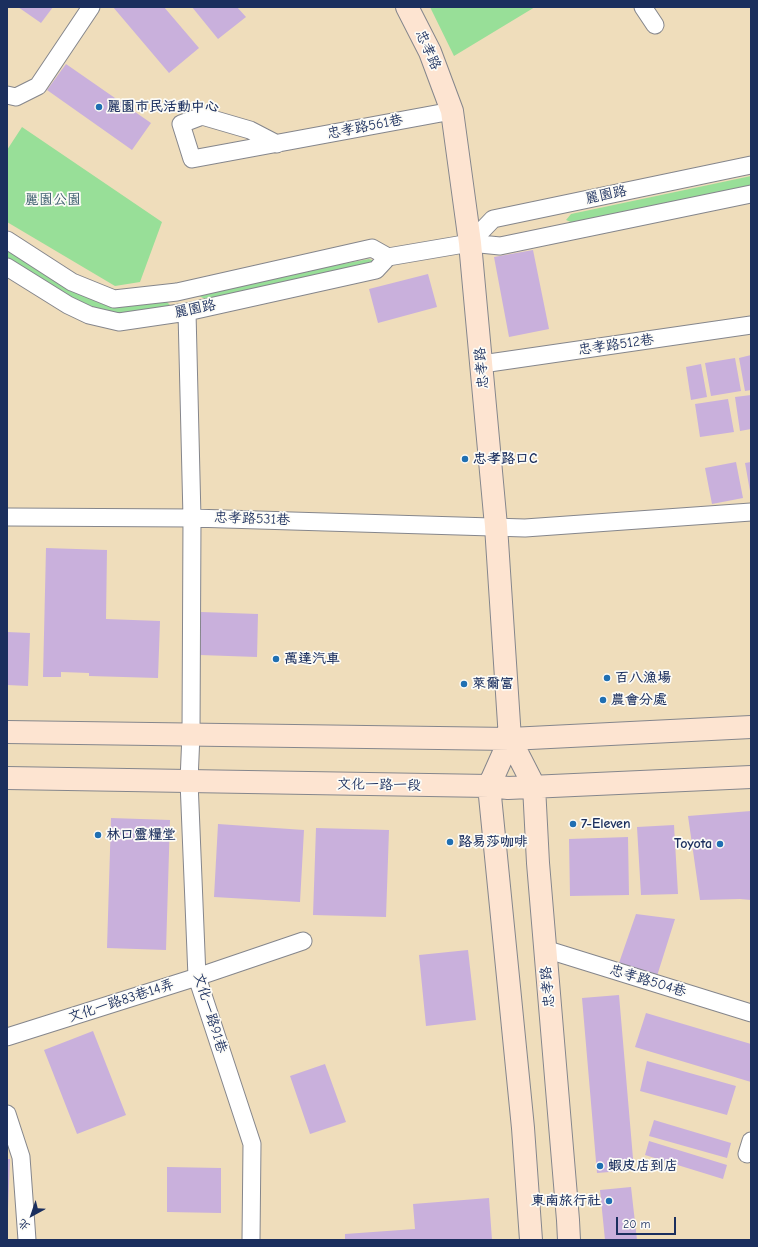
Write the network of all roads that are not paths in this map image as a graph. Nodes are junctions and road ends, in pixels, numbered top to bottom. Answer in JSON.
{"nodes":[{"id":1,"x":91,"y":7,"type":"edge"},
{"id":2,"x":407,"y":7,"type":"edge"},
{"id":3,"x":643,"y":7,"type":"edge"},
{"id":4,"x":654,"y":25,"type":"dead end"},
{"id":5,"x":7,"y":95,"type":"edge"},
{"id":6,"x":452,"y":111,"type":"junction"},
{"id":7,"x":277,"y":144,"type":"junction"},
{"id":8,"x":751,"y":165,"type":"edge"},
{"id":9,"x":751,"y":194,"type":"edge"},
{"id":10,"x":7,"y":240,"type":"edge"},
{"id":11,"x":470,"y":243,"type":"junction"},
{"id":12,"x":388,"y":257,"type":"junction"},
{"id":13,"x":7,"y":267,"type":"edge"},
{"id":14,"x":187,"y":312,"type":"junction"},
{"id":15,"x":751,"y":325,"type":"edge"},
{"id":16,"x":482,"y":364,"type":"junction"},
{"id":17,"x":751,"y":512,"type":"edge"},
{"id":18,"x":7,"y":517,"type":"edge"},
{"id":19,"x":192,"y":518,"type":"junction"},
{"id":20,"x":496,"y":526,"type":"junction"},
{"id":21,"x":751,"y":727,"type":"edge"},
{"id":22,"x":7,"y":732,"type":"edge"},
{"id":23,"x":191,"y":734,"type":"junction"},
{"id":24,"x":510,"y":739,"type":"junction"},
{"id":25,"x":751,"y":777,"type":"edge"},
{"id":26,"x":7,"y":778,"type":"edge"},
{"id":27,"x":189,"y":781,"type":"junction"},
{"id":28,"x":489,"y":786,"type":"junction"},
{"id":29,"x":534,"y":786,"type":"junction"},
{"id":30,"x":303,"y":940,"type":"dead end"},
{"id":31,"x":545,"y":949,"type":"junction"},
{"id":32,"x":197,"y":977,"type":"junction"},
{"id":33,"x":751,"y":1013,"type":"edge"},
{"id":34,"x":7,"y":1037,"type":"edge"},
{"id":35,"x":7,"y":1114,"type":"edge"},
{"id":36,"x":27,"y":1240,"type":"edge"},
{"id":37,"x":251,"y":1240,"type":"edge"},
{"id":38,"x":531,"y":1240,"type":"edge"},
{"id":39,"x":568,"y":1240,"type":"edge"}],
"edges":[{"from":1,"to":5,"type":"street"},
{"from":2,"to":6,"type":"street","name":"忠孝路"},
{"from":3,"to":4,"type":"street"},
{"from":6,"to":7,"type":"street","name":"忠孝路561巷"},
{"from":6,"to":11,"type":"street","name":"忠孝路"},
{"from":7,"to":7,"type":"street","name":"忠孝路561巷"},
{"from":8,"to":11,"type":"street","name":"麗園路"},
{"from":9,"to":11,"type":"street","name":"麗園路"},
{"from":10,"to":12,"type":"street","name":"麗園路"},
{"from":11,"to":12,"type":"street","name":"麗園路"},
{"from":11,"to":16,"type":"street","name":"忠孝路"},
{"from":12,"to":14,"type":"street","name":"麗園路"},
{"from":13,"to":14,"type":"street","name":"麗園路"},
{"from":14,"to":19,"type":"street","name":"文化一路91巷"},
{"from":15,"to":16,"type":"street","name":"忠孝路512巷"},
{"from":16,"to":20,"type":"street","name":"忠孝路"},
{"from":17,"to":20,"type":"street"},
{"from":18,"to":19,"type":"street","name":"忠孝路531巷"},
{"from":19,"to":20,"type":"street","name":"忠孝路531巷"},
{"from":19,"to":23,"type":"street","name":"文化一路91巷"},
{"from":20,"to":24,"type":"street","name":"忠孝路"},
{"from":21,"to":24,"type":"street"},
{"from":22,"to":23,"type":"street"},
{"from":23,"to":24,"type":"street"},
{"from":23,"to":27,"type":"street","name":"文化一路91巷"},
{"from":24,"to":28,"type":"street","name":"忠孝路"},
{"from":24,"to":29,"type":"street","name":"忠孝路"},
{"from":25,"to":29,"type":"street","name":"文化一路一段"},
{"from":26,"to":27,"type":"street","name":"文化一路一段"},
{"from":27,"to":28,"type":"street","name":"文化一路一段"},
{"from":27,"to":32,"type":"street","name":"文化一路91巷"},
{"from":28,"to":29,"type":"street","name":"文化一路一段"},
{"from":28,"to":38,"type":"street","name":"忠孝路"},
{"from":29,"to":31,"type":"street","name":"忠孝路"},
{"from":30,"to":32,"type":"street","name":"文化一路83巷14弄"},
{"from":31,"to":33,"type":"street","name":"忠孝路504巷"},
{"from":31,"to":39,"type":"street","name":"忠孝路"},
{"from":32,"to":34,"type":"street","name":"文化一路83巷14弄"},
{"from":32,"to":37,"type":"street","name":"文化一路91巷"},
{"from":35,"to":36,"type":"street"}]}
